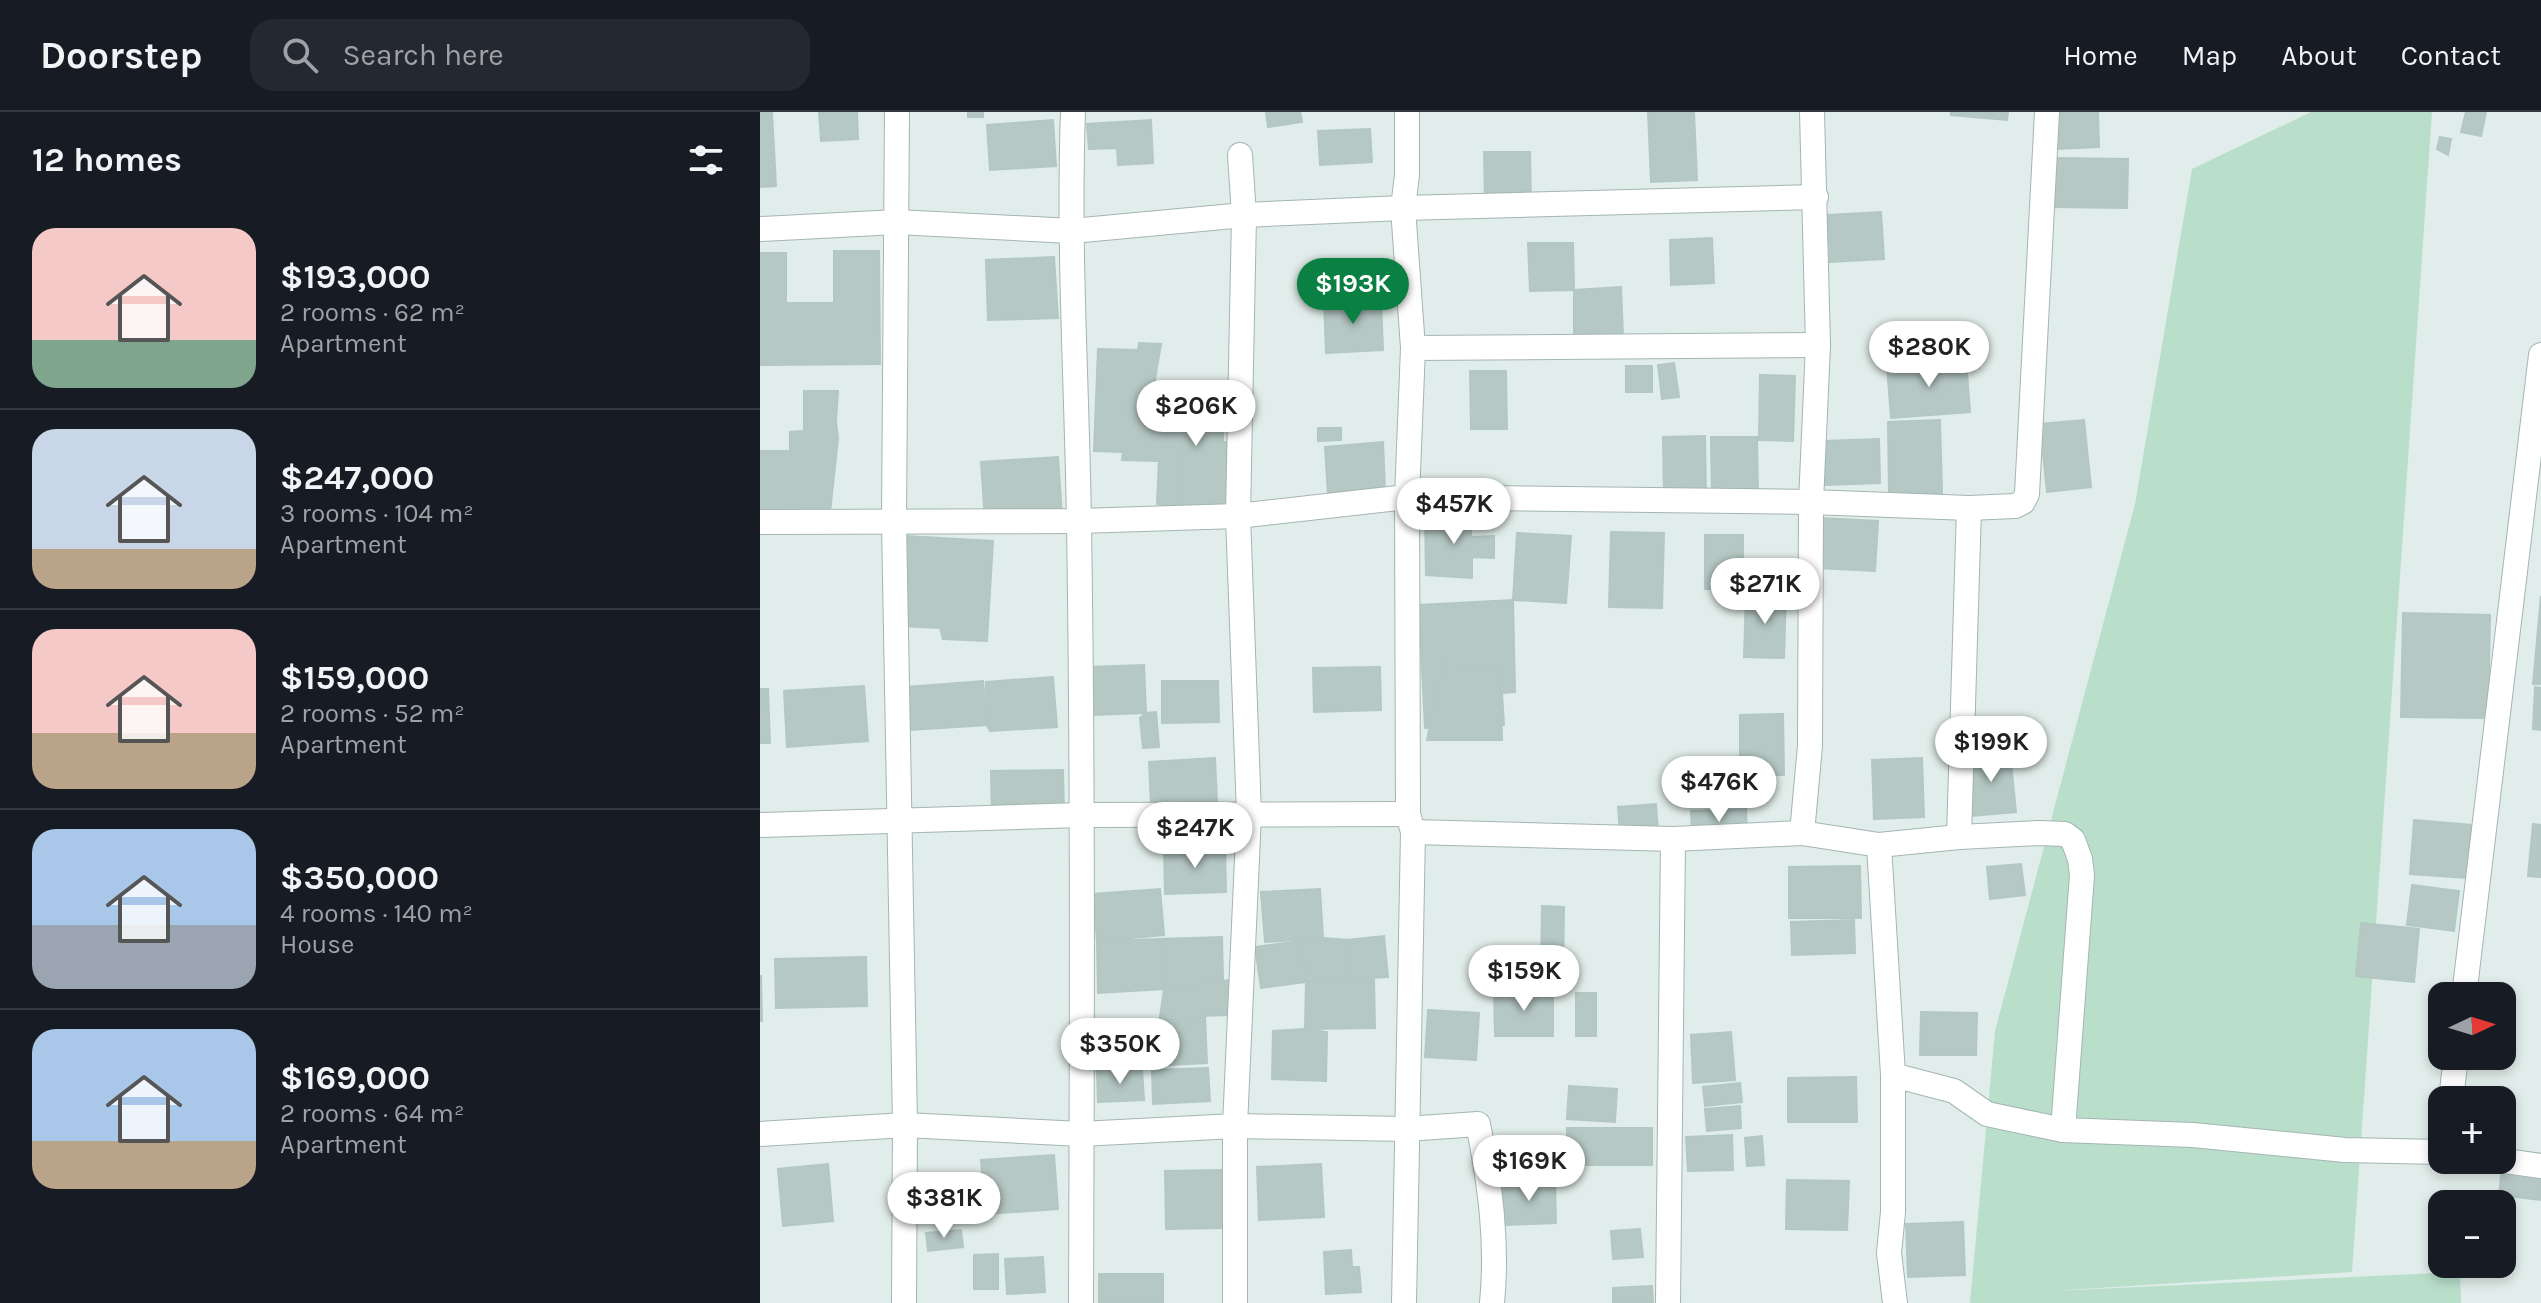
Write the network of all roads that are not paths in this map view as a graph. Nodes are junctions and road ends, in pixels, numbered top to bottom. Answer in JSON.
{"nodes":[{"id":1,"x":897,"y":112,"type":"edge"},
{"id":2,"x":1073,"y":112,"type":"edge"},
{"id":3,"x":1407,"y":112,"type":"edge"},
{"id":4,"x":1812,"y":112,"type":"edge"},
{"id":5,"x":2047,"y":112,"type":"edge"},
{"id":6,"x":1240,"y":155,"type":"dead end"},
{"id":7,"x":1816,"y":197,"type":"junction"},
{"id":8,"x":1403,"y":208,"type":"junction"},
{"id":9,"x":1244,"y":215,"type":"junction"},
{"id":10,"x":897,"y":222,"type":"junction"},
{"id":11,"x":760,"y":229,"type":"edge"},
{"id":12,"x":1072,"y":231,"type":"junction"},
{"id":13,"x":1818,"y":345,"type":"junction"},
{"id":14,"x":1413,"y":348,"type":"junction"},
{"id":15,"x":2541,"y":355,"type":"edge"},
{"id":16,"x":1407,"y":497,"type":"junction"},
{"id":17,"x":1811,"y":502,"type":"junction"},
{"id":18,"x":1969,"y":508,"type":"junction"},
{"id":19,"x":1238,"y":516,"type":"junction"},
{"id":20,"x":1079,"y":521,"type":"junction"},
{"id":21,"x":760,"y":522,"type":"edge"},
{"id":22,"x":894,"y":522,"type":"junction"},
{"id":23,"x":1249,"y":814,"type":"junction"},
{"id":24,"x":1082,"y":815,"type":"junction"},
{"id":25,"x":899,"y":821,"type":"junction"},
{"id":26,"x":1410,"y":823,"type":"junction"},
{"id":27,"x":760,"y":825,"type":"edge"},
{"id":28,"x":1802,"y":833,"type":"junction"},
{"id":29,"x":1959,"y":837,"type":"junction"},
{"id":30,"x":1673,"y":839,"type":"junction"},
{"id":31,"x":1879,"y":845,"type":"junction"},
{"id":32,"x":2466,"y":982,"type":"edge"},
{"id":33,"x":1893,"y":1075,"type":"junction"},
{"id":34,"x":905,"y":1125,"type":"junction"},
{"id":35,"x":1235,"y":1126,"type":"junction"},
{"id":36,"x":1406,"y":1129,"type":"junction"},
{"id":37,"x":2063,"y":1130,"type":"junction"},
{"id":38,"x":760,"y":1134,"type":"edge"},
{"id":39,"x":1081,"y":1134,"type":"junction"},
{"id":40,"x":2428,"y":1152,"type":"edge"},
{"id":41,"x":2516,"y":1162,"type":"edge"},
{"id":42,"x":2541,"y":1166,"type":"edge"},
{"id":43,"x":904,"y":1303,"type":"edge"},
{"id":44,"x":1081,"y":1303,"type":"edge"},
{"id":45,"x":1235,"y":1303,"type":"edge"},
{"id":46,"x":1404,"y":1303,"type":"edge"},
{"id":47,"x":1492,"y":1303,"type":"edge"},
{"id":48,"x":1668,"y":1303,"type":"edge"},
{"id":49,"x":1895,"y":1303,"type":"edge"}],
"edges":[{"from":1,"to":10,"type":"street"},
{"from":2,"to":12,"type":"street"},
{"from":3,"to":8,"type":"street"},
{"from":4,"to":7,"type":"street"},
{"from":5,"to":18,"type":"street"},
{"from":6,"to":9,"type":"street"},
{"from":7,"to":8,"type":"street"},
{"from":7,"to":13,"type":"street"},
{"from":8,"to":9,"type":"street"},
{"from":8,"to":14,"type":"street"},
{"from":9,"to":12,"type":"street"},
{"from":9,"to":19,"type":"street"},
{"from":10,"to":11,"type":"street"},
{"from":10,"to":12,"type":"street"},
{"from":10,"to":22,"type":"street"},
{"from":12,"to":20,"type":"street"},
{"from":13,"to":14,"type":"street"},
{"from":13,"to":17,"type":"street"},
{"from":14,"to":16,"type":"street"},
{"from":15,"to":32,"type":"street"},
{"from":16,"to":17,"type":"street"},
{"from":16,"to":19,"type":"street"},
{"from":16,"to":26,"type":"street"},
{"from":17,"to":18,"type":"street"},
{"from":17,"to":28,"type":"street"},
{"from":18,"to":29,"type":"street"},
{"from":19,"to":20,"type":"street"},
{"from":19,"to":23,"type":"street"},
{"from":20,"to":22,"type":"street"},
{"from":20,"to":24,"type":"street"},
{"from":21,"to":22,"type":"street"},
{"from":22,"to":25,"type":"street"},
{"from":23,"to":24,"type":"street"},
{"from":23,"to":26,"type":"street"},
{"from":23,"to":35,"type":"street"},
{"from":24,"to":25,"type":"street"},
{"from":24,"to":39,"type":"street"},
{"from":25,"to":27,"type":"street"},
{"from":25,"to":34,"type":"street"},
{"from":26,"to":30,"type":"street"},
{"from":26,"to":36,"type":"street"},
{"from":28,"to":30,"type":"street"},
{"from":28,"to":31,"type":"street"},
{"from":29,"to":31,"type":"street"},
{"from":29,"to":37,"type":"street"},
{"from":30,"to":48,"type":"street"},
{"from":31,"to":33,"type":"street"},
{"from":33,"to":37,"type":"street"},
{"from":33,"to":49,"type":"street"},
{"from":34,"to":38,"type":"street"},
{"from":34,"to":39,"type":"street"},
{"from":34,"to":43,"type":"street"},
{"from":35,"to":36,"type":"street"},
{"from":35,"to":39,"type":"street"},
{"from":35,"to":45,"type":"street"},
{"from":36,"to":46,"type":"street"},
{"from":36,"to":47,"type":"street"},
{"from":37,"to":40,"type":"street"},
{"from":39,"to":44,"type":"street"},
{"from":41,"to":42,"type":"street"}]}
